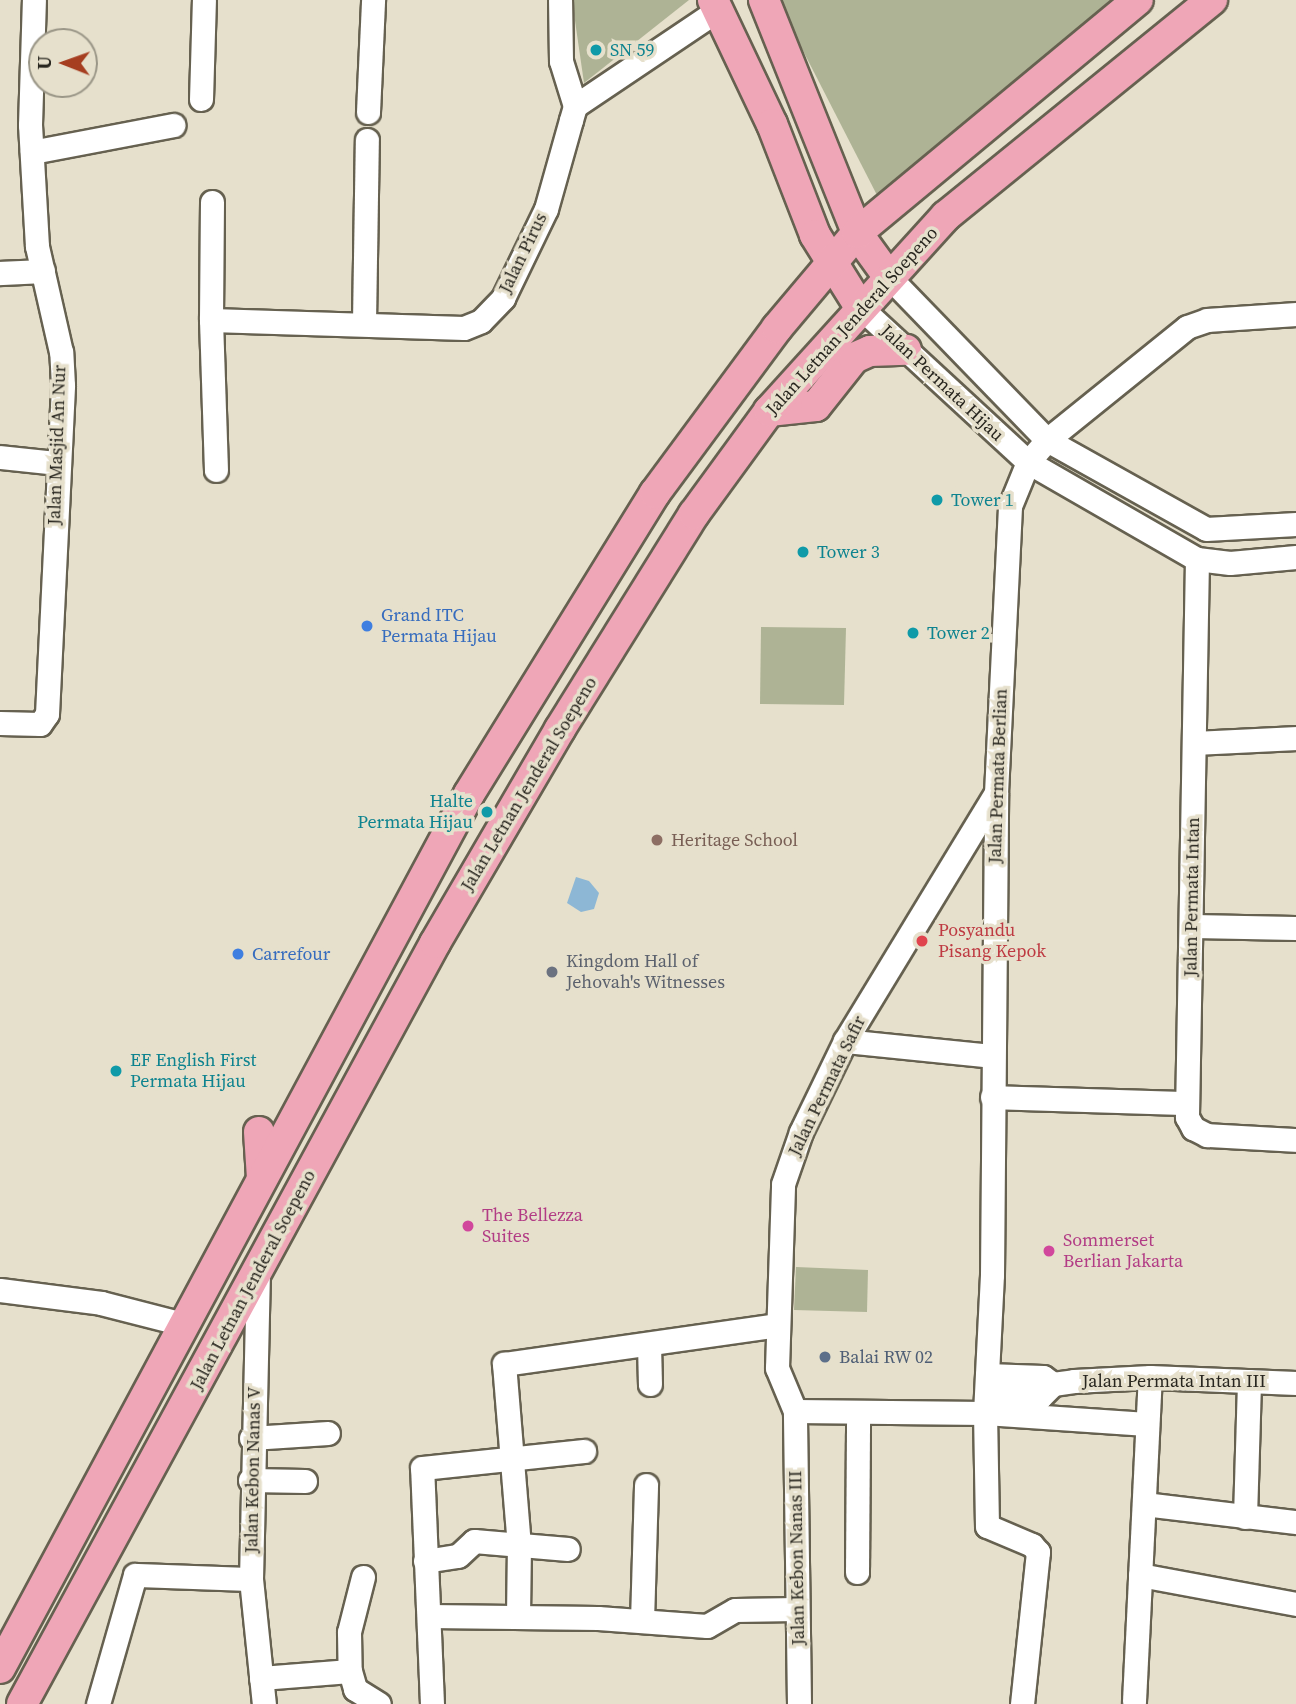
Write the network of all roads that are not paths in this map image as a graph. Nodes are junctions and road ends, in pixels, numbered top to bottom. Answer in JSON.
{"nodes":[{"id":1,"x":34,"y":0,"type":"edge"},
{"id":2,"x":204,"y":0,"type":"edge"},
{"id":3,"x":373,"y":0,"type":"edge"},
{"id":4,"x":560,"y":0,"type":"edge"},
{"id":5,"x":764,"y":0,"type":"edge"},
{"id":6,"x":1138,"y":0,"type":"edge"},
{"id":7,"x":1212,"y":0,"type":"edge"},
{"id":8,"x":716,"y":5,"type":"edge"},
{"id":9,"x":201,"y":99,"type":"dead end"},
{"id":10,"x":575,"y":106,"type":"junction"},
{"id":11,"x":368,"y":112,"type":"dead end"},
{"id":12,"x":173,"y":125,"type":"dead end"},
{"id":13,"x":367,"y":140,"type":"dead end"},
{"id":14,"x":32,"y":152,"type":"junction"},
{"id":15,"x":212,"y":202,"type":"dead end"},
{"id":16,"x":857,"y":233,"type":"junction"},
{"id":17,"x":830,"y":265,"type":"junction"},
{"id":18,"x":43,"y":271,"type":"junction"},
{"id":19,"x":0,"y":273,"type":"edge"},
{"id":20,"x":888,"y":276,"type":"junction"},
{"id":21,"x":860,"y":307,"type":"junction"},
{"id":22,"x":1296,"y":314,"type":"edge"},
{"id":23,"x":211,"y":320,"type":"junction"},
{"id":24,"x":364,"y":322,"type":"junction"},
{"id":25,"x":906,"y":350,"type":"junction"},
{"id":26,"x":769,"y":411,"type":"junction"},
{"id":27,"x":1047,"y":440,"type":"junction"},
{"id":28,"x":0,"y":457,"type":"edge"},
{"id":29,"x":1028,"y":462,"type":"junction"},
{"id":30,"x":56,"y":463,"type":"junction"},
{"id":31,"x":216,"y":470,"type":"dead end"},
{"id":32,"x":659,"y":489,"type":"junction"},
{"id":33,"x":694,"y":514,"type":"junction"},
{"id":34,"x":1296,"y":524,"type":"edge"},
{"id":35,"x":1296,"y":557,"type":"edge"},
{"id":36,"x":1196,"y":559,"type":"junction"},
{"id":37,"x":0,"y":723,"type":"edge"},
{"id":38,"x":1296,"y":738,"type":"edge"},
{"id":39,"x":1195,"y":743,"type":"junction"},
{"id":40,"x":996,"y":793,"type":"junction"},
{"id":41,"x":1192,"y":926,"type":"junction"},
{"id":42,"x":1296,"y":928,"type":"edge"},
{"id":43,"x":383,"y":956,"type":"junction"},
{"id":44,"x":354,"y":961,"type":"dead end"},
{"id":45,"x":845,"y":1041,"type":"junction"},
{"id":46,"x":992,"y":1056,"type":"junction"},
{"id":47,"x":992,"y":1097,"type":"junction"},
{"id":48,"x":1187,"y":1103,"type":"junction"},
{"id":49,"x":259,"y":1132,"type":"dead end"},
{"id":50,"x":1296,"y":1140,"type":"edge"},
{"id":51,"x":262,"y":1178,"type":"junction"},
{"id":52,"x":258,"y":1268,"type":"junction"},
{"id":53,"x":0,"y":1290,"type":"edge"},
{"id":54,"x":183,"y":1324,"type":"junction"},
{"id":55,"x":777,"y":1325,"type":"junction"},
{"id":56,"x":219,"y":1342,"type":"junction"},
{"id":57,"x":649,"y":1344,"type":"junction"},
{"id":58,"x":256,"y":1362,"type":"junction"},
{"id":59,"x":1150,"y":1377,"type":"junction"},
{"id":60,"x":1249,"y":1381,"type":"junction"},
{"id":61,"x":1296,"y":1383,"type":"edge"},
{"id":62,"x":650,"y":1384,"type":"dead end"},
{"id":63,"x":986,"y":1395,"type":"junction"},
{"id":64,"x":795,"y":1411,"type":"junction"},
{"id":65,"x":858,"y":1412,"type":"junction"},
{"id":66,"x":1147,"y":1424,"type":"junction"},
{"id":67,"x":328,"y":1433,"type":"dead end"},
{"id":68,"x":251,"y":1438,"type":"junction"},
{"id":69,"x":584,"y":1451,"type":"dead end"},
{"id":70,"x":512,"y":1455,"type":"junction"},
{"id":71,"x":250,"y":1480,"type":"junction"},
{"id":72,"x":306,"y":1481,"type":"dead end"},
{"id":73,"x":646,"y":1485,"type":"dead end"},
{"id":74,"x":1144,"y":1504,"type":"junction"},
{"id":75,"x":1245,"y":1517,"type":"junction"},
{"id":76,"x":1296,"y":1522,"type":"edge"},
{"id":77,"x":519,"y":1546,"type":"junction"},
{"id":78,"x":568,"y":1549,"type":"dead end"},
{"id":79,"x":425,"y":1561,"type":"junction"},
{"id":80,"x":857,"y":1572,"type":"dead end"},
{"id":81,"x":1140,"y":1575,"type":"junction"},
{"id":82,"x":363,"y":1577,"type":"dead end"},
{"id":83,"x":251,"y":1579,"type":"junction"},
{"id":84,"x":1296,"y":1604,"type":"edge"},
{"id":85,"x":796,"y":1609,"type":"junction"},
{"id":86,"x":429,"y":1616,"type":"junction"},
{"id":87,"x":518,"y":1616,"type":"junction"},
{"id":88,"x":642,"y":1621,"type":"junction"},
{"id":89,"x":21,"y":1629,"type":"junction"},
{"id":90,"x":51,"y":1650,"type":"junction"},
{"id":91,"x":0,"y":1668,"type":"edge"},
{"id":92,"x":350,"y":1671,"type":"junction"},
{"id":93,"x":261,"y":1678,"type":"junction"},
{"id":94,"x":1134,"y":1701,"type":"dead end"},
{"id":95,"x":22,"y":1704,"type":"edge"},
{"id":96,"x":98,"y":1704,"type":"edge"},
{"id":97,"x":264,"y":1704,"type":"edge"},
{"id":98,"x":379,"y":1704,"type":"edge"},
{"id":99,"x":432,"y":1704,"type":"edge"},
{"id":100,"x":799,"y":1704,"type":"edge"},
{"id":101,"x":1022,"y":1704,"type":"edge"}],
"edges":[{"from":1,"to":14,"type":"street","name":"Jalan Masjid An Nur"},
{"from":2,"to":9,"type":"street"},
{"from":3,"to":11,"type":"street"},
{"from":4,"to":10,"type":"street"},
{"from":5,"to":16,"type":"main road","name":"Jalan Permata Hijau"},
{"from":6,"to":16,"type":"main road"},
{"from":7,"to":20,"type":"main road","name":"Jalan Letnan Jenderal Soepeno"},
{"from":8,"to":10,"type":"street"},
{"from":8,"to":17,"type":"main road","name":"Jalan Permata Hijau"},
{"from":10,"to":24,"type":"street","name":"Jalan Pirus"},
{"from":12,"to":14,"type":"street"},
{"from":13,"to":24,"type":"street"},
{"from":14,"to":18,"type":"street","name":"Jalan Masjid An Nur"},
{"from":15,"to":23,"type":"street"},
{"from":16,"to":17,"type":"main road"},
{"from":16,"to":20,"type":"main road","name":"Jalan Permata Hijau"},
{"from":17,"to":21,"type":"main road","name":"Jalan Permata Hijau"},
{"from":17,"to":32,"type":"main road"},
{"from":18,"to":19,"type":"street"},
{"from":18,"to":30,"type":"street","name":"Jalan Masjid An Nur"},
{"from":20,"to":21,"type":"main road","name":"Jalan Letnan Jenderal Soepeno"},
{"from":20,"to":27,"type":"street","name":"Jalan Permata Hijau"},
{"from":21,"to":25,"type":"street","name":"Jalan Permata Hijau"},
{"from":21,"to":26,"type":"main road","name":"Jalan Letnan Jenderal Soepeno"},
{"from":22,"to":27,"type":"street","name":"Jalan Permata Berlian"},
{"from":23,"to":24,"type":"street","name":"Jalan Pirus"},
{"from":23,"to":31,"type":"street"},
{"from":25,"to":26,"type":"main road"},
{"from":25,"to":29,"type":"street","name":"Jalan Permata Hijau"},
{"from":26,"to":33,"type":"main road","name":"Jalan Letnan Jenderal Soepeno"},
{"from":27,"to":29,"type":"street","name":"Jalan Permata Berlian"},
{"from":27,"to":34,"type":"street","name":"Jalan Permata Hijau"},
{"from":28,"to":30,"type":"street"},
{"from":29,"to":36,"type":"street","name":"Jalan Permata Hijau"},
{"from":29,"to":40,"type":"street","name":"Jalan Permata Berlian"},
{"from":30,"to":37,"type":"street","name":"Jalan Masjid An Nur"},
{"from":32,"to":33,"type":"main road"},
{"from":32,"to":43,"type":"main road"},
{"from":33,"to":52,"type":"main road","name":"Jalan Letnan Jenderal Soepeno"},
{"from":35,"to":36,"type":"street","name":"Jalan Permata Hijau"},
{"from":36,"to":39,"type":"street","name":"Jalan Permata Intan"},
{"from":38,"to":39,"type":"street"},
{"from":39,"to":41,"type":"street","name":"Jalan Permata Intan"},
{"from":40,"to":45,"type":"street","name":"Jalan Permata Safir"},
{"from":40,"to":46,"type":"street","name":"Jalan Permata Berlian"},
{"from":41,"to":42,"type":"street"},
{"from":41,"to":48,"type":"street","name":"Jalan Permata Intan"},
{"from":43,"to":44,"type":"main road"},
{"from":43,"to":51,"type":"main road"},
{"from":45,"to":46,"type":"street"},
{"from":45,"to":55,"type":"street","name":"Jalan Permata Safir"},
{"from":46,"to":47,"type":"street","name":"Jalan Permata Berlian"},
{"from":47,"to":48,"type":"street"},
{"from":47,"to":63,"type":"street","name":"Jalan Permata Berlian"},
{"from":48,"to":50,"type":"street","name":"Jalan Permata Intan"},
{"from":49,"to":51,"type":"main road"},
{"from":51,"to":54,"type":"main road"},
{"from":52,"to":56,"type":"main road","name":"Jalan Letnan Jenderal Soepeno"},
{"from":52,"to":58,"type":"street","name":"Jalan Kebon Nanas V"},
{"from":53,"to":54,"type":"street"},
{"from":54,"to":89,"type":"main road"},
{"from":55,"to":57,"type":"street"},
{"from":55,"to":64,"type":"street","name":"Jalan Permata Safir"},
{"from":56,"to":58,"type":"street","name":"Jalan Kebon Nanas V"},
{"from":56,"to":90,"type":"main road","name":"Jalan Letnan Jenderal Soepeno"},
{"from":57,"to":62,"type":"street"},
{"from":57,"to":70,"type":"street"},
{"from":58,"to":68,"type":"street","name":"Jalan Kebon Nanas V"},
{"from":59,"to":60,"type":"street","name":"Jalan Permata Intan III"},
{"from":59,"to":63,"type":"street","name":"Jalan Permata Intan III"},
{"from":59,"to":66,"type":"street"},
{"from":60,"to":61,"type":"street","name":"Jalan Permata Intan III"},
{"from":60,"to":75,"type":"street"},
{"from":63,"to":65,"type":"street"},
{"from":63,"to":66,"type":"street"},
{"from":63,"to":101,"type":"street","name":"Jalan Permata Berlian"},
{"from":64,"to":65,"type":"street"},
{"from":64,"to":85,"type":"street","name":"Jalan Kebon Nanas III"},
{"from":65,"to":80,"type":"street"},
{"from":66,"to":74,"type":"street"},
{"from":67,"to":68,"type":"street"},
{"from":68,"to":71,"type":"street","name":"Jalan Kebon Nanas V"},
{"from":69,"to":70,"type":"street"},
{"from":70,"to":77,"type":"street"},
{"from":70,"to":79,"type":"street"},
{"from":71,"to":72,"type":"street"},
{"from":71,"to":83,"type":"street","name":"Jalan Kebon Nanas V"},
{"from":73,"to":88,"type":"street"},
{"from":74,"to":75,"type":"street"},
{"from":74,"to":81,"type":"street"},
{"from":75,"to":76,"type":"street"},
{"from":77,"to":78,"type":"street"},
{"from":77,"to":79,"type":"street"},
{"from":77,"to":87,"type":"street"},
{"from":79,"to":86,"type":"street"},
{"from":81,"to":84,"type":"street"},
{"from":81,"to":94,"type":"street"},
{"from":82,"to":92,"type":"street"},
{"from":83,"to":93,"type":"street"},
{"from":83,"to":96,"type":"street","name":"Jalan Kebon Nanas V"},
{"from":85,"to":88,"type":"street"},
{"from":85,"to":100,"type":"street","name":"Jalan Kebon Nanas III"},
{"from":86,"to":87,"type":"street"},
{"from":86,"to":99,"type":"street"},
{"from":87,"to":88,"type":"street"},
{"from":89,"to":90,"type":"main road"},
{"from":89,"to":91,"type":"main road"},
{"from":90,"to":95,"type":"main road","name":"Jalan Letnan Jenderal Soepeno"},
{"from":92,"to":93,"type":"street"},
{"from":92,"to":98,"type":"street"},
{"from":93,"to":97,"type":"street"}]}
